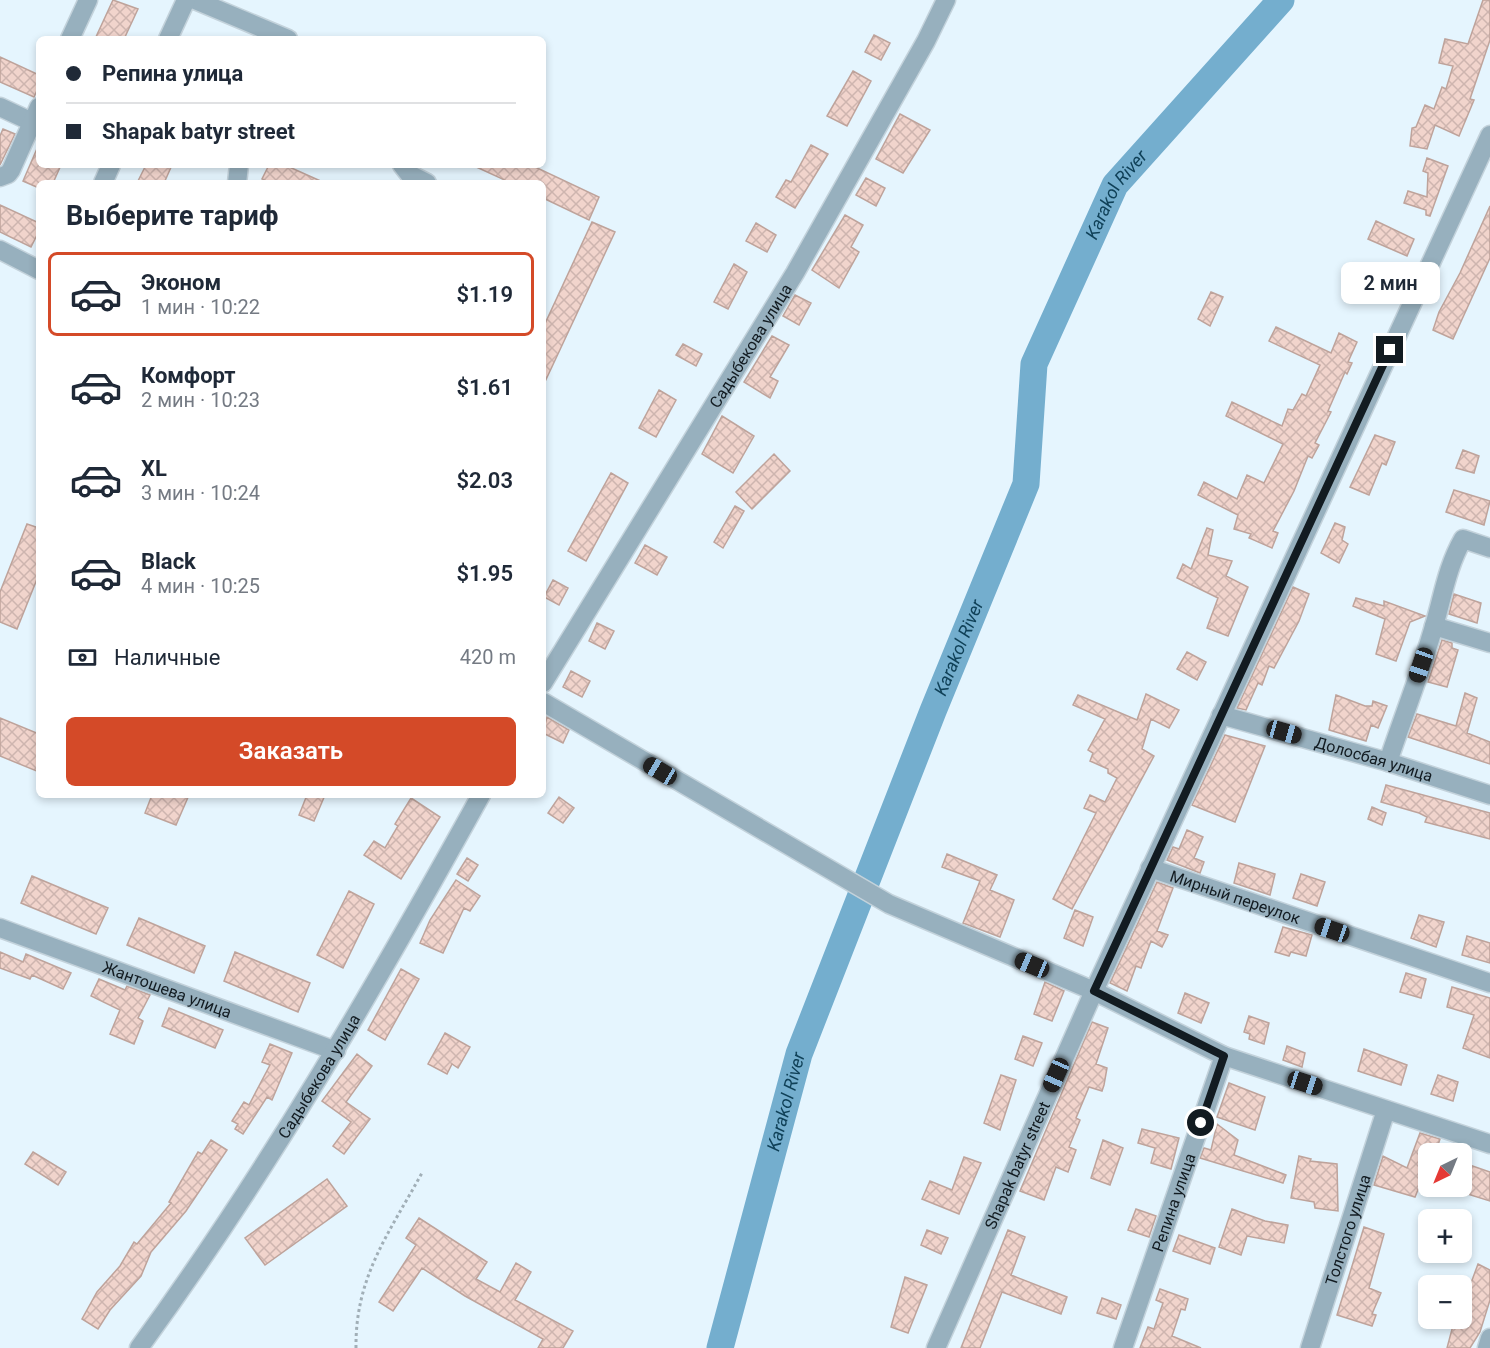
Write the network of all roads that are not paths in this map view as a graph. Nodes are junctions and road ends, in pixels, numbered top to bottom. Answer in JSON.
{"nodes":[{"id":1,"x":88,"y":0,"type":"edge"},
{"id":2,"x":186,"y":0,"type":"edge"},
{"id":3,"x":195,"y":0,"type":"edge"},
{"id":4,"x":946,"y":0,"type":"edge"},
{"id":5,"x":71,"y":36,"type":"edge"},
{"id":6,"x":169,"y":36,"type":"edge"},
{"id":7,"x":281,"y":36,"type":"edge"},
{"id":8,"x":0,"y":107,"type":"edge"},
{"id":9,"x":36,"y":115,"type":"edge"},
{"id":10,"x":1490,"y":135,"type":"edge"},
{"id":11,"x":404,"y":168,"type":"edge"},
{"id":12,"x":0,"y":177,"type":"edge"},
{"id":13,"x":421,"y":180,"type":"edge"},
{"id":14,"x":0,"y":250,"type":"edge"},
{"id":15,"x":36,"y":268,"type":"edge"},
{"id":16,"x":1490,"y":548,"type":"edge"},
{"id":17,"x":1434,"y":626,"type":"junction"},
{"id":18,"x":1490,"y":643,"type":"edge"},
{"id":19,"x":546,"y":678,"type":"edge"},
{"id":20,"x":546,"y":704,"type":"edge"},
{"id":21,"x":1221,"y":715,"type":"junction"},
{"id":22,"x":1388,"y":762,"type":"junction"},
{"id":23,"x":1490,"y":795,"type":"edge"},
{"id":24,"x":479,"y":798,"type":"edge"},
{"id":25,"x":1150,"y":868,"type":"junction"},
{"id":26,"x":0,"y":928,"type":"edge"},
{"id":27,"x":1490,"y":983,"type":"edge"},
{"id":28,"x":1094,"y":991,"type":"junction"},
{"id":29,"x":336,"y":1051,"type":"junction"},
{"id":30,"x":1224,"y":1056,"type":"junction"},
{"id":31,"x":1386,"y":1110,"type":"junction"},
{"id":32,"x":1490,"y":1144,"type":"edge"},
{"id":33,"x":1490,"y":1338,"type":"edge"},
{"id":34,"x":139,"y":1348,"type":"edge"},
{"id":35,"x":936,"y":1348,"type":"edge"},
{"id":36,"x":1124,"y":1348,"type":"edge"},
{"id":37,"x":1310,"y":1348,"type":"edge"},
{"id":38,"x":1487,"y":1348,"type":"edge"}],
"edges":[{"from":1,"to":5,"type":"street"},
{"from":2,"to":6,"type":"street"},
{"from":3,"to":7,"type":"street"},
{"from":4,"to":19,"type":"street","name":"Садыбекова улица"},
{"from":8,"to":9,"type":"street"},
{"from":9,"to":12,"type":"street"},
{"from":10,"to":21,"type":"street","name":"Shapak batyr street"},
{"from":11,"to":13,"type":"street"},
{"from":14,"to":15,"type":"street"},
{"from":16,"to":17,"type":"street"},
{"from":17,"to":18,"type":"street"},
{"from":17,"to":22,"type":"street"},
{"from":20,"to":28,"type":"street"},
{"from":21,"to":22,"type":"street","name":"Долосбая улица"},
{"from":21,"to":25,"type":"street","name":"Shapak batyr street"},
{"from":22,"to":23,"type":"street","name":"Долосбая улица"},
{"from":24,"to":29,"type":"street","name":"Садыбекова улица"},
{"from":25,"to":27,"type":"street","name":"Мирный переулок"},
{"from":25,"to":28,"type":"street","name":"Shapak batyr street"},
{"from":26,"to":29,"type":"street","name":"Жантошева улица"},
{"from":28,"to":30,"type":"street"},
{"from":28,"to":35,"type":"street","name":"Shapak batyr street"},
{"from":29,"to":34,"type":"street","name":"Садыбекова улица"},
{"from":30,"to":31,"type":"street"},
{"from":30,"to":36,"type":"street","name":"Репина улица"},
{"from":31,"to":32,"type":"street"},
{"from":31,"to":37,"type":"street","name":"Толстого улица"},
{"from":33,"to":38,"type":"street"}]}
